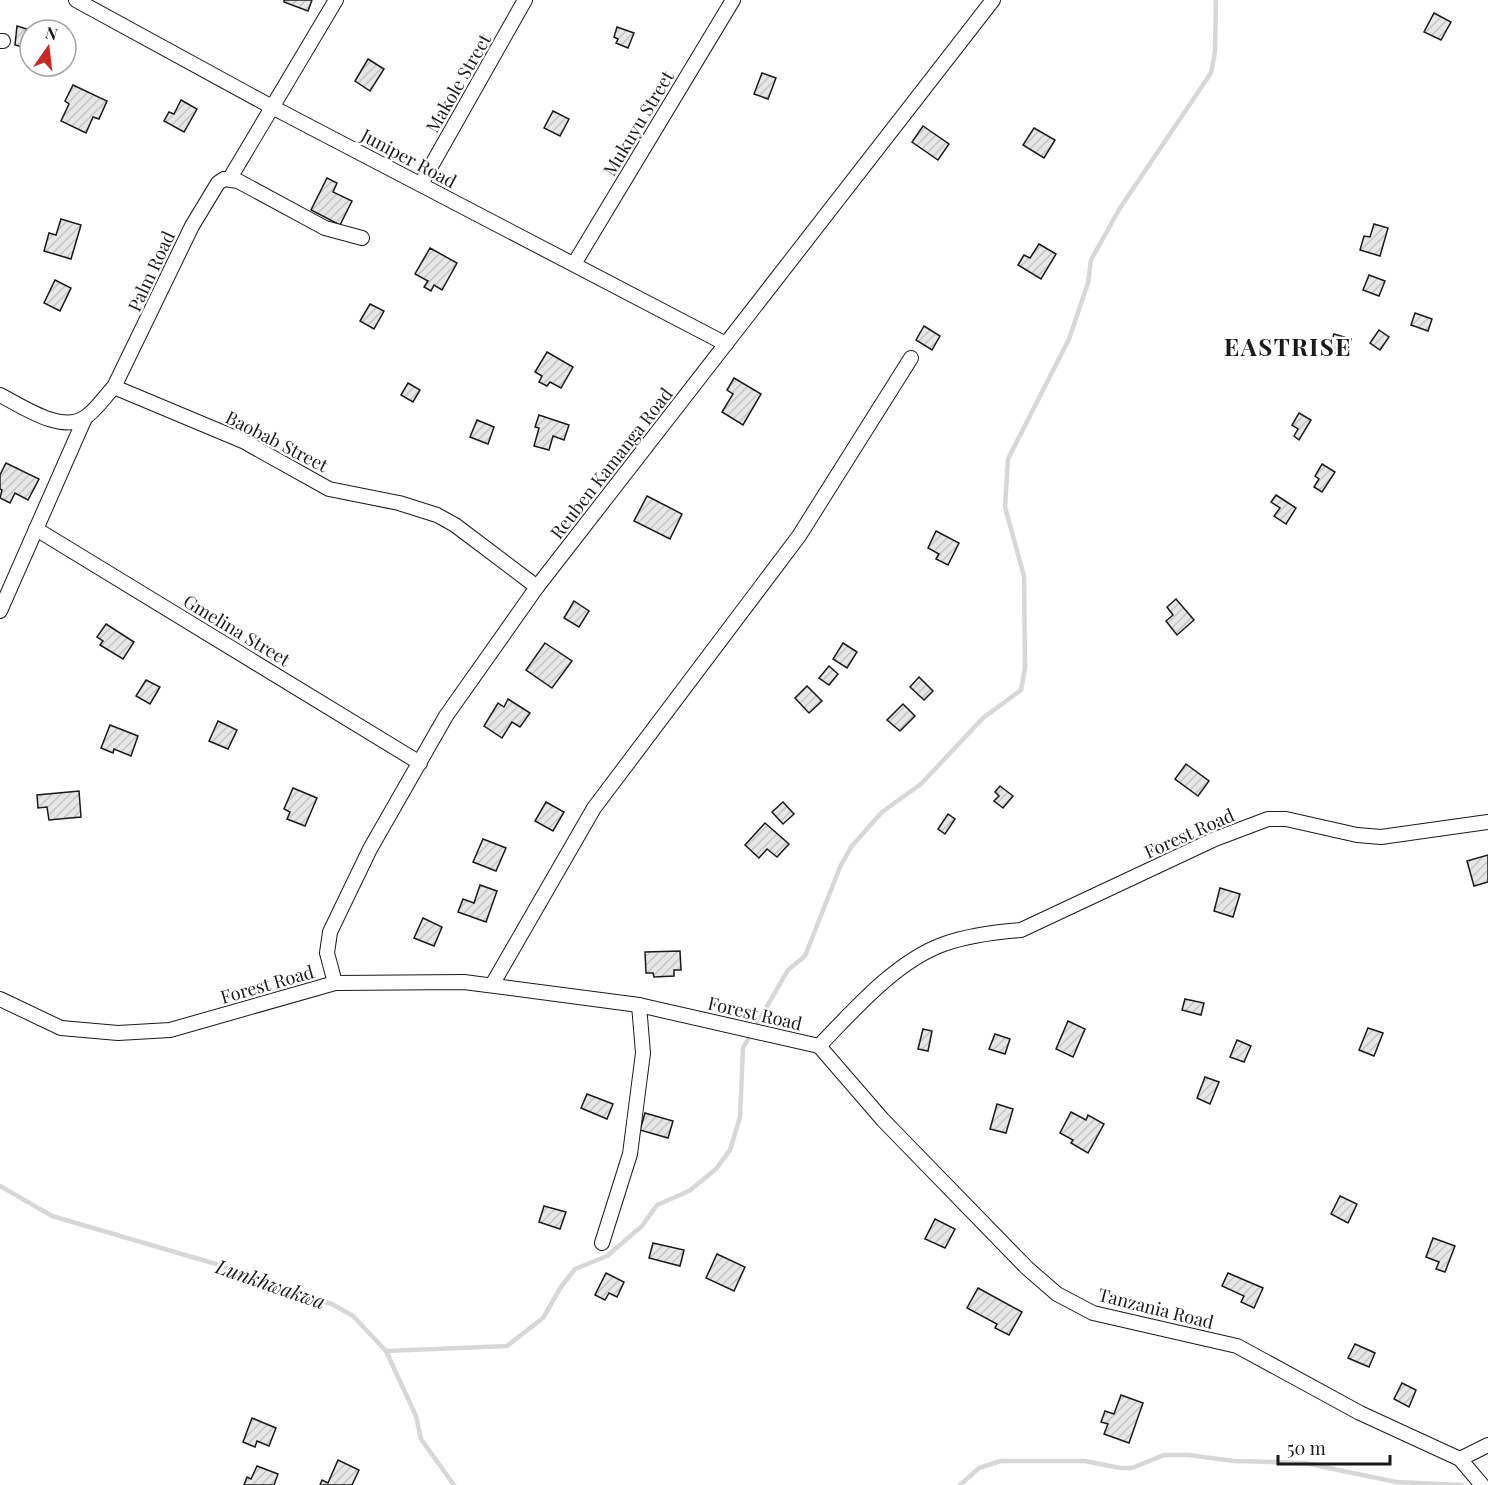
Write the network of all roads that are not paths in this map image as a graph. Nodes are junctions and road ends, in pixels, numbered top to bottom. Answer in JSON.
{"nodes":[{"id":1,"x":76,"y":0,"type":"edge"},
{"id":2,"x":336,"y":0,"type":"edge"},
{"id":3,"x":525,"y":0,"type":"edge"},
{"id":4,"x":733,"y":0,"type":"edge"},
{"id":5,"x":993,"y":0,"type":"edge"},
{"id":6,"x":272,"y":107,"type":"junction"},
{"id":7,"x":230,"y":178,"type":"junction"},
{"id":8,"x":421,"y":184,"type":"junction"},
{"id":9,"x":362,"y":238,"type":"dead end"},
{"id":10,"x":574,"y":264,"type":"junction"},
{"id":11,"x":726,"y":344,"type":"junction"},
{"id":12,"x":911,"y":358,"type":"dead end"},
{"id":13,"x":114,"y":387,"type":"junction"},
{"id":14,"x":0,"y":395,"type":"edge"},
{"id":15,"x":86,"y":418,"type":"junction"},
{"id":16,"x":36,"y":529,"type":"junction"},
{"id":17,"x":537,"y":587,"type":"junction"},
{"id":18,"x":0,"y":611,"type":"edge"},
{"id":19,"x":420,"y":763,"type":"junction"},
{"id":20,"x":1488,"y":822,"type":"edge"},
{"id":21,"x":335,"y":983,"type":"junction"},
{"id":22,"x":492,"y":985,"type":"junction"},
{"id":23,"x":0,"y":999,"type":"edge"},
{"id":24,"x":639,"y":1005,"type":"junction"},
{"id":25,"x":819,"y":1046,"type":"junction"},
{"id":26,"x":602,"y":1243,"type":"dead end"},
{"id":27,"x":1488,"y":1445,"type":"edge"},
{"id":28,"x":1460,"y":1458,"type":"junction"},
{"id":29,"x":1482,"y":1485,"type":"edge"}],
"edges":[{"from":1,"to":6,"type":"street","name":"Juniper Road"},
{"from":2,"to":6,"type":"street","name":"Palm Road"},
{"from":3,"to":8,"type":"street","name":"Makole Street"},
{"from":4,"to":10,"type":"street","name":"Mukuyu Street"},
{"from":5,"to":11,"type":"street","name":"Reuben Kamanga Road"},
{"from":6,"to":7,"type":"street","name":"Palm Road"},
{"from":6,"to":8,"type":"street","name":"Juniper Road"},
{"from":7,"to":9,"type":"street"},
{"from":7,"to":13,"type":"street","name":"Palm Road"},
{"from":8,"to":10,"type":"street","name":"Juniper Road"},
{"from":10,"to":11,"type":"street","name":"Juniper Road"},
{"from":11,"to":17,"type":"street","name":"Reuben Kamanga Road"},
{"from":12,"to":22,"type":"street"},
{"from":13,"to":15,"type":"street"},
{"from":13,"to":17,"type":"street","name":"Baobab Street"},
{"from":14,"to":15,"type":"street"},
{"from":15,"to":16,"type":"street"},
{"from":16,"to":18,"type":"street"},
{"from":16,"to":19,"type":"street","name":"Gmelina Street"},
{"from":17,"to":19,"type":"street","name":"Reuben Kamanga Road"},
{"from":19,"to":21,"type":"street","name":"Reuben Kamanga Road"},
{"from":20,"to":25,"type":"street","name":"Forest Road"},
{"from":21,"to":22,"type":"street","name":"Forest Road"},
{"from":21,"to":23,"type":"street","name":"Forest Road"},
{"from":22,"to":24,"type":"street","name":"Forest Road"},
{"from":24,"to":25,"type":"street","name":"Forest Road"},
{"from":24,"to":26,"type":"street"},
{"from":25,"to":28,"type":"street","name":"Tanzania Road"},
{"from":27,"to":28,"type":"street"},
{"from":28,"to":29,"type":"street","name":"Tanzania Road"}]}
